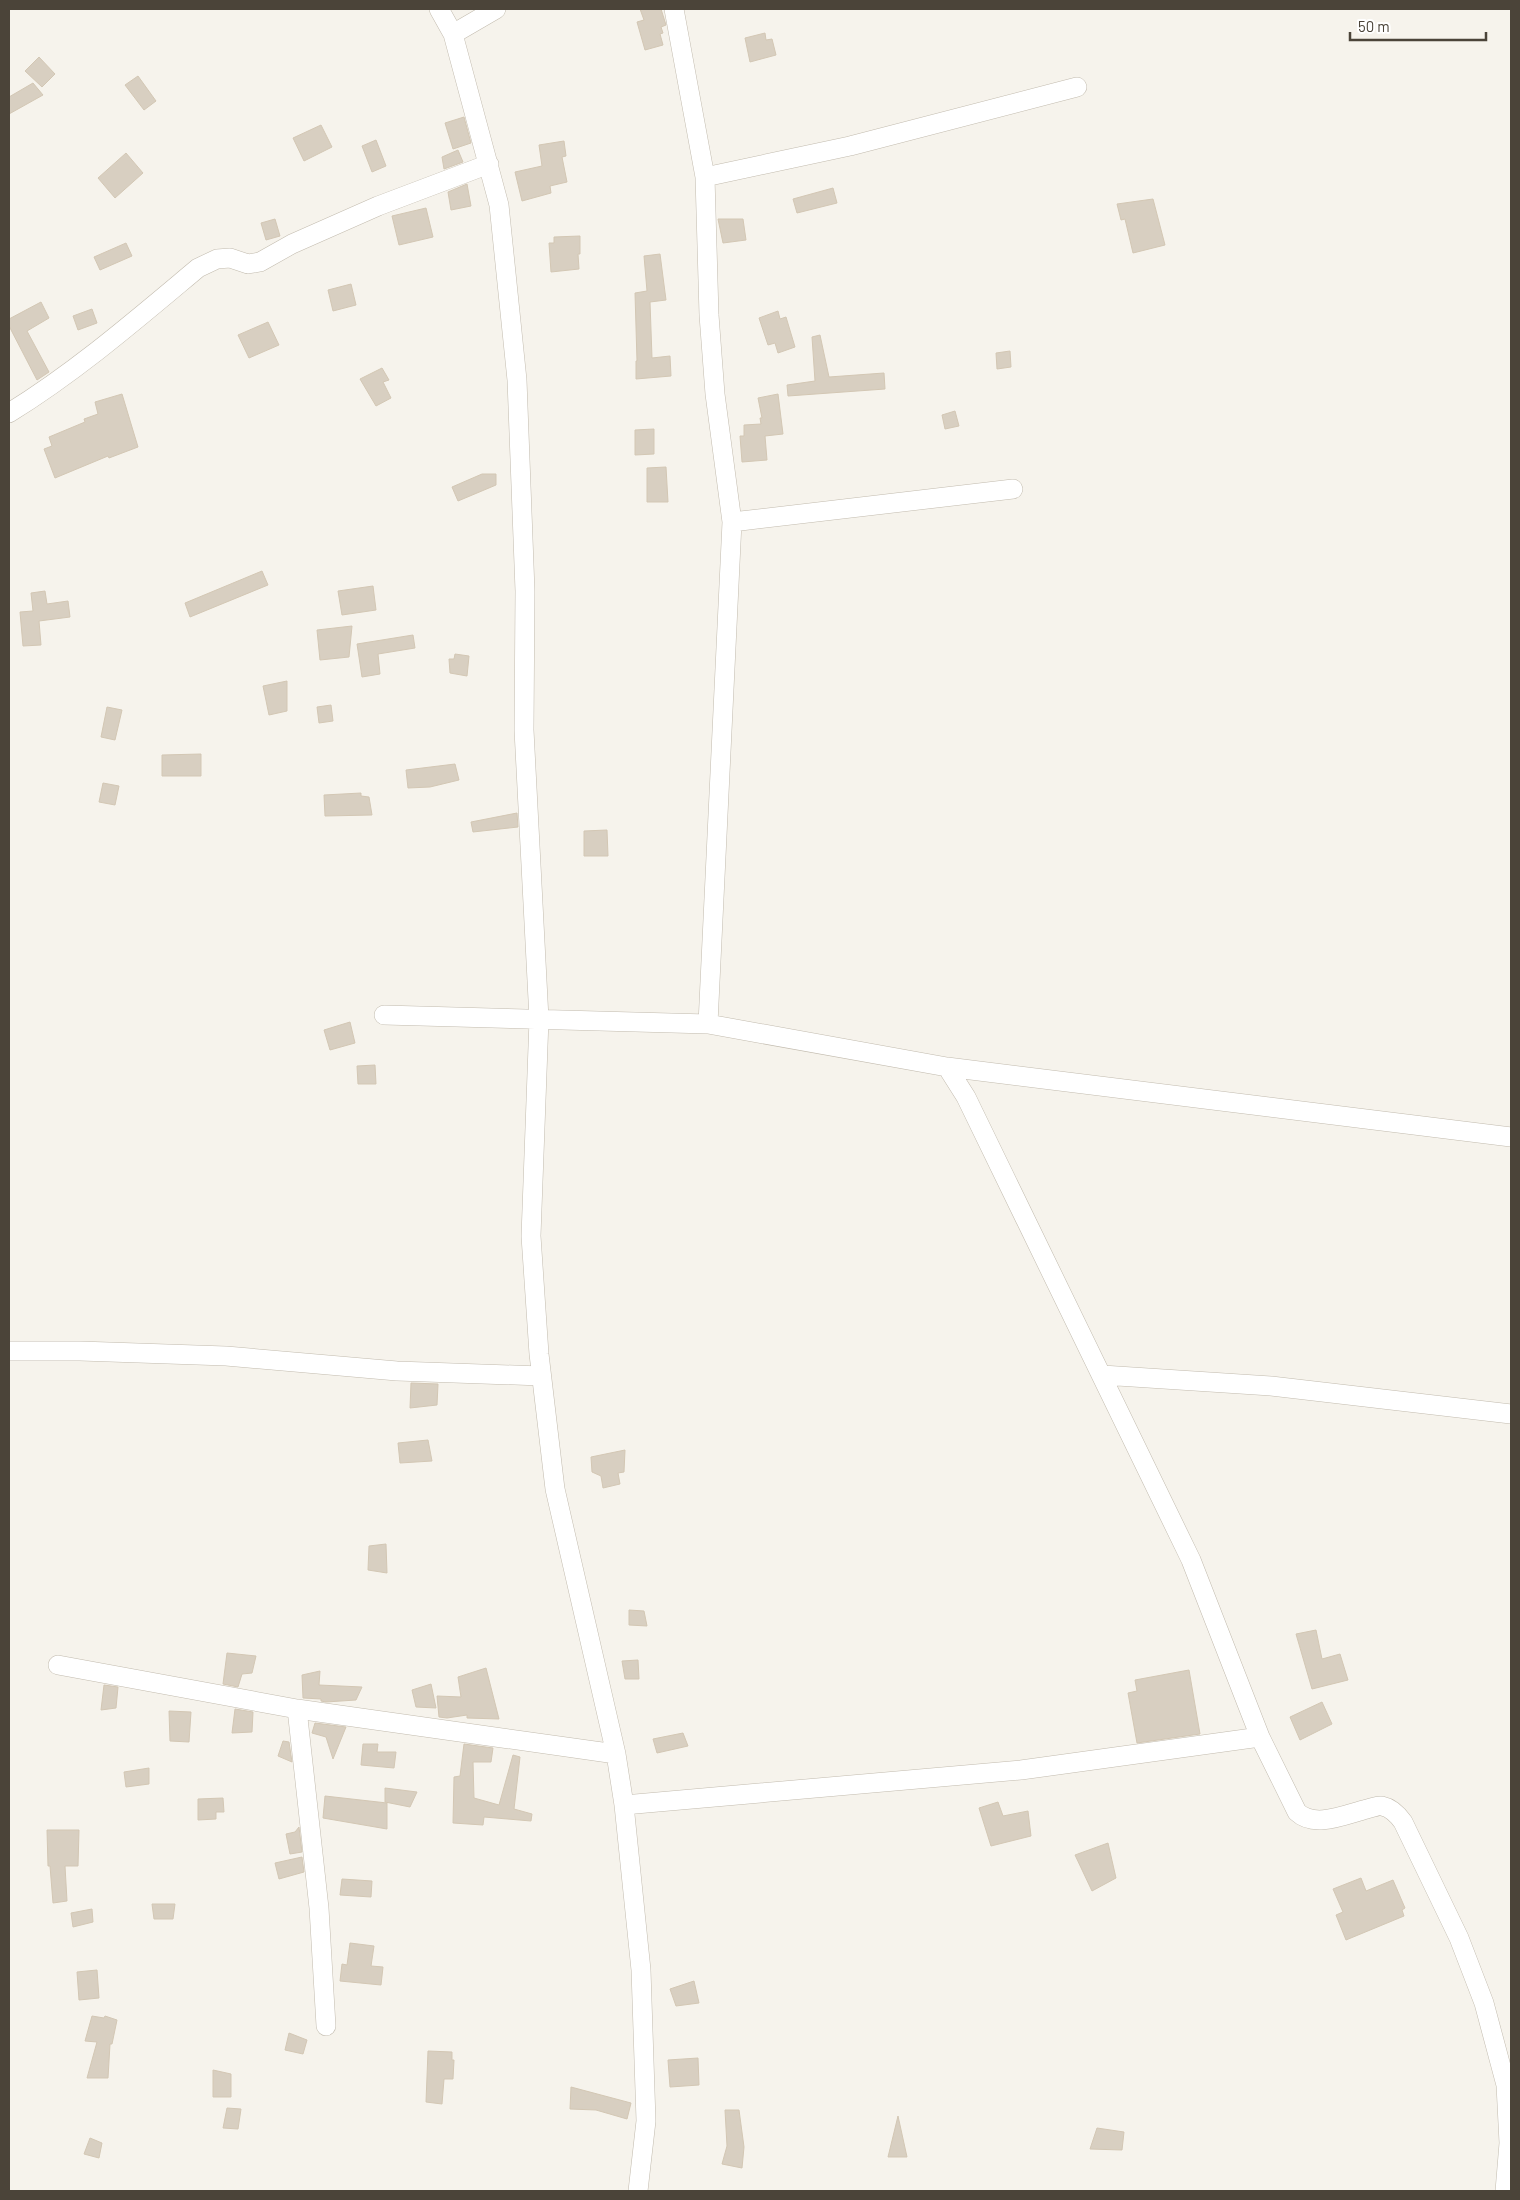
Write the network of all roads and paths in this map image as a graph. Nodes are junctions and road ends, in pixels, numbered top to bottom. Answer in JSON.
{"nodes":[{"id":1,"x":439,"y":9,"type":"edge"},
{"id":2,"x":496,"y":9,"type":"edge"},
{"id":3,"x":674,"y":9,"type":"edge"},
{"id":4,"x":453,"y":34,"type":"junction"},
{"id":5,"x":1078,"y":87,"type":"dead end"},
{"id":6,"x":489,"y":164,"type":"junction"},
{"id":7,"x":705,"y":177,"type":"junction"},
{"id":8,"x":9,"y":413,"type":"edge"},
{"id":9,"x":1013,"y":489,"type":"dead end"},
{"id":10,"x":732,"y":522,"type":"junction"},
{"id":11,"x":384,"y":1015,"type":"dead end"},
{"id":12,"x":539,"y":1019,"type":"junction"},
{"id":13,"x":708,"y":1024,"type":"junction"},
{"id":14,"x":947,"y":1067,"type":"junction"},
{"id":15,"x":1511,"y":1137,"type":"edge"},
{"id":16,"x":9,"y":1351,"type":"edge"},
{"id":17,"x":1102,"y":1375,"type":"junction"},
{"id":18,"x":541,"y":1376,"type":"junction"},
{"id":19,"x":1511,"y":1414,"type":"edge"},
{"id":20,"x":58,"y":1665,"type":"dead end"},
{"id":21,"x":297,"y":1709,"type":"junction"},
{"id":22,"x":1260,"y":1737,"type":"junction"},
{"id":23,"x":616,"y":1754,"type":"junction"},
{"id":24,"x":624,"y":1805,"type":"junction"},
{"id":25,"x":326,"y":2026,"type":"dead end"},
{"id":26,"x":638,"y":2191,"type":"edge"},
{"id":27,"x":1505,"y":2191,"type":"edge"}],
"edges":[{"from":1,"to":4,"type":"street"},
{"from":2,"to":4,"type":"street"},
{"from":3,"to":7,"type":"street"},
{"from":4,"to":6,"type":"street"},
{"from":5,"to":7,"type":"street"},
{"from":6,"to":8,"type":"street"},
{"from":6,"to":12,"type":"street"},
{"from":7,"to":10,"type":"street"},
{"from":9,"to":10,"type":"street"},
{"from":10,"to":13,"type":"street"},
{"from":11,"to":12,"type":"street"},
{"from":12,"to":13,"type":"street"},
{"from":12,"to":18,"type":"street"},
{"from":13,"to":14,"type":"street"},
{"from":14,"to":15,"type":"street"},
{"from":14,"to":17,"type":"street"},
{"from":16,"to":18,"type":"street"},
{"from":17,"to":19,"type":"street"},
{"from":17,"to":22,"type":"street"},
{"from":18,"to":23,"type":"street"},
{"from":20,"to":21,"type":"street"},
{"from":21,"to":23,"type":"street"},
{"from":21,"to":25,"type":"street"},
{"from":22,"to":24,"type":"street"},
{"from":22,"to":27,"type":"street"},
{"from":23,"to":24,"type":"street"},
{"from":24,"to":26,"type":"street"}]}
